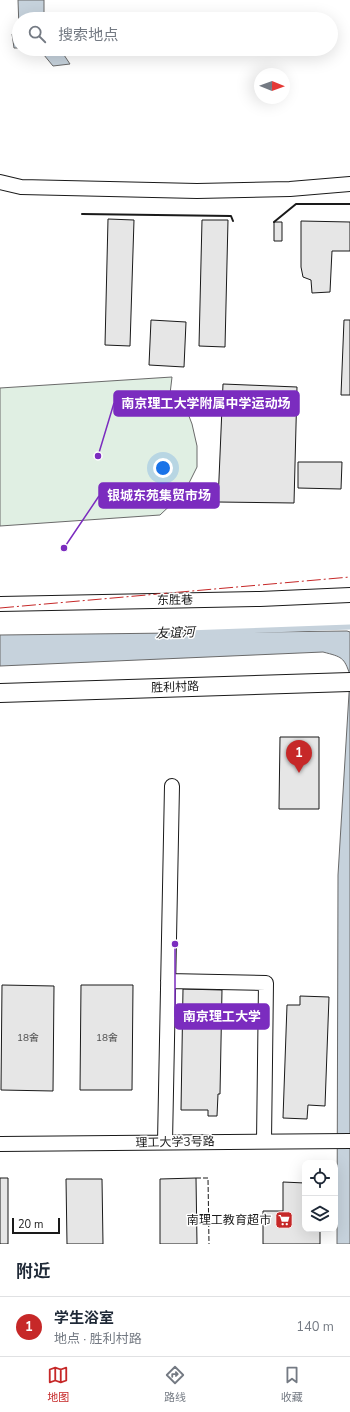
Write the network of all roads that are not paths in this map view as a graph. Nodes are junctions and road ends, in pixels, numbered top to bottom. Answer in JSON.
{"nodes":[{"id":1,"x":0,"y":182,"type":"edge"},
{"id":2,"x":350,"y":184,"type":"edge"},
{"id":3,"x":350,"y":595,"type":"edge"},
{"id":4,"x":0,"y":604,"type":"edge"},
{"id":5,"x":350,"y":682,"type":"edge"},
{"id":6,"x":0,"y":693,"type":"edge"},
{"id":7,"x":172,"y":786,"type":"dead end"},
{"id":8,"x":168,"y":981,"type":"junction"},
{"id":9,"x":264,"y":1141,"type":"junction"},
{"id":10,"x":350,"y":1141,"type":"edge"},
{"id":11,"x":165,"y":1142,"type":"junction"},
{"id":12,"x":0,"y":1144,"type":"edge"}],
"edges":[{"from":1,"to":2,"type":"street"},
{"from":3,"to":4,"type":"street","name":"东胜巷"},
{"from":5,"to":6,"type":"street","name":"胜利村路"},
{"from":7,"to":8,"type":"street"},
{"from":8,"to":9,"type":"street"},
{"from":8,"to":11,"type":"street"},
{"from":9,"to":10,"type":"street","name":"理工大学3号路"},
{"from":9,"to":11,"type":"street","name":"理工大学3号路"},
{"from":11,"to":12,"type":"street","name":"理工大学3号路"}]}
